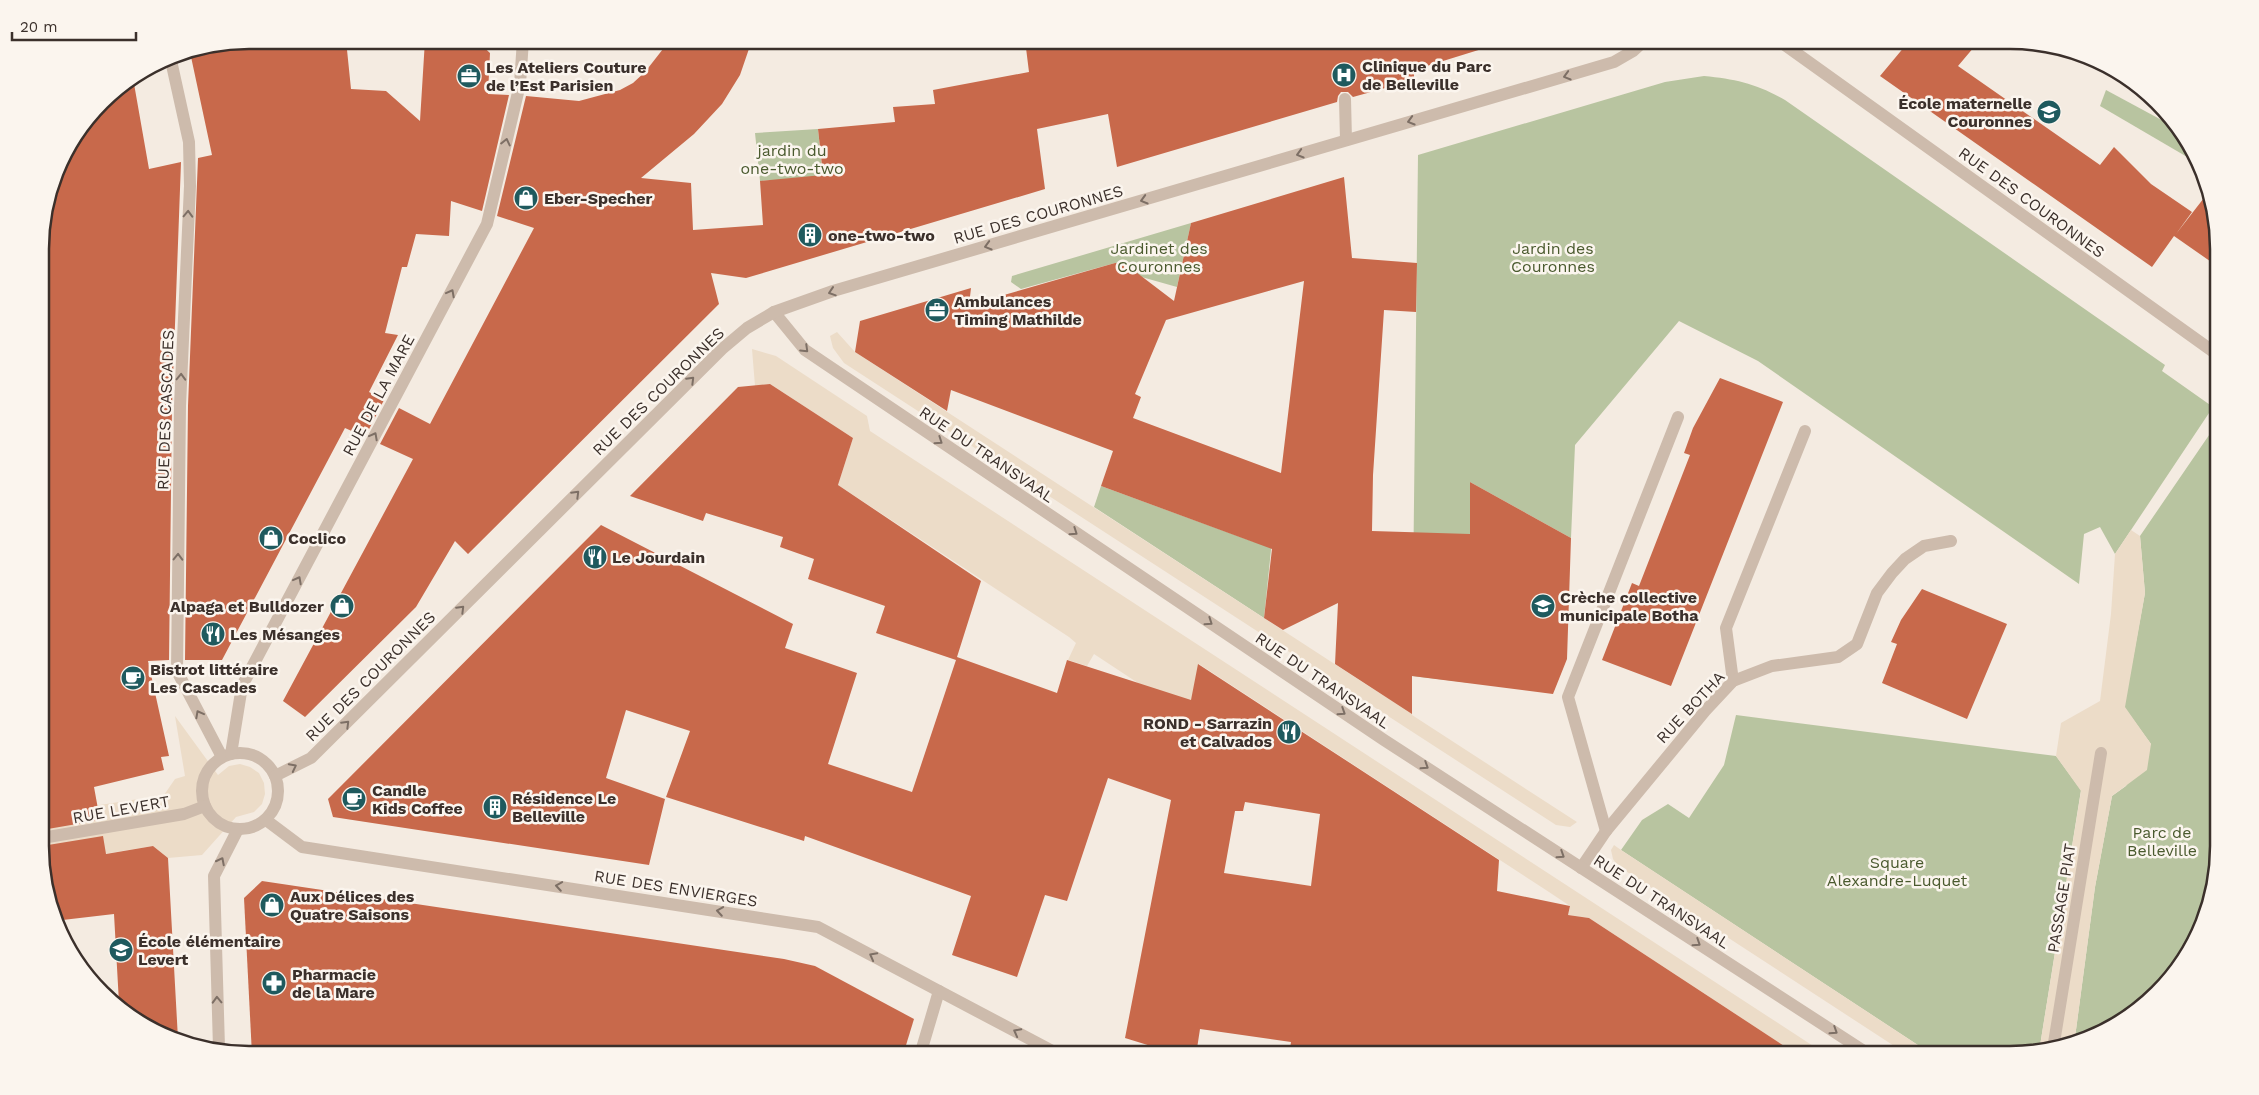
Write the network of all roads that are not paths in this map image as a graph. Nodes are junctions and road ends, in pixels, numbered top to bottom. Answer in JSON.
{"nodes":[{"id":1,"x":522,"y":49,"type":"edge"},
{"id":2,"x":1634,"y":49,"type":"edge"},
{"id":3,"x":1791,"y":49,"type":"edge"},
{"id":4,"x":172,"y":64,"type":"edge"},
{"id":5,"x":1345,"y":100,"type":"dead end"},
{"id":6,"x":1346,"y":140,"type":"junction"},
{"id":7,"x":774,"y":312,"type":"junction"},
{"id":8,"x":2210,"y":349,"type":"edge"},
{"id":9,"x":1678,"y":417,"type":"dead end"},
{"id":10,"x":1805,"y":432,"type":"dead end"},
{"id":11,"x":1951,"y":541,"type":"dead end"},
{"id":12,"x":1733,"y":681,"type":"junction"},
{"id":13,"x":2101,"y":753,"type":"dead end"},
{"id":14,"x":227,"y":755,"type":"junction"},
{"id":15,"x":275,"y":776,"type":"junction"},
{"id":16,"x":205,"y":806,"type":"junction"},
{"id":17,"x":266,"y":820,"type":"junction"},
{"id":18,"x":1606,"y":830,"type":"junction"},
{"id":19,"x":237,"y":831,"type":"junction"},
{"id":20,"x":49,"y":837,"type":"edge"},
{"id":21,"x":1581,"y":868,"type":"junction"},
{"id":22,"x":939,"y":991,"type":"junction"},
{"id":23,"x":2054,"y":1041,"type":"edge"},
{"id":24,"x":219,"y":1044,"type":"edge"},
{"id":25,"x":923,"y":1046,"type":"edge"},
{"id":26,"x":1043,"y":1046,"type":"edge"},
{"id":27,"x":1856,"y":1046,"type":"edge"}],
"edges":[{"from":14,"to":1,"type":"street","name":"RUE DE LA MARE","one_way":true},
{"from":2,"to":6,"type":"street","name":"RUE DES COURONNES","one_way":true},
{"from":3,"to":8,"type":"street","name":"RUE DES COURONNES"},
{"from":14,"to":4,"type":"street","name":"RUE DES CASCADES","one_way":true},
{"from":5,"to":6,"type":"street"},
{"from":6,"to":7,"type":"street","name":"RUE DES COURONNES","one_way":true},
{"from":15,"to":7,"type":"street","name":"RUE DES COURONNES","one_way":true},
{"from":7,"to":21,"type":"street","name":"RUE DU TRANSVAAL","one_way":true},
{"from":9,"to":18,"type":"street"},
{"from":10,"to":12,"type":"street"},
{"from":11,"to":12,"type":"street","name":"RUE BOTHA"},
{"from":12,"to":18,"type":"street","name":"RUE BOTHA"},
{"from":13,"to":23,"type":"street","name":"PASSAGE PIAT"},
{"from":14,"to":15,"type":"street"},
{"from":14,"to":16,"type":"street"},
{"from":15,"to":17,"type":"street"},
{"from":16,"to":19,"type":"street"},
{"from":16,"to":20,"type":"street","name":"RUE LEVERT"},
{"from":17,"to":19,"type":"street"},
{"from":22,"to":17,"type":"street","name":"RUE DES ENVIERGES","one_way":true},
{"from":18,"to":21,"type":"street","name":"RUE BOTHA"},
{"from":24,"to":19,"type":"street","one_way":true},
{"from":21,"to":27,"type":"street","name":"RUE DU TRANSVAAL","one_way":true},
{"from":22,"to":25,"type":"street"},
{"from":26,"to":22,"type":"street","name":"RUE DES ENVIERGES","one_way":true}]}
